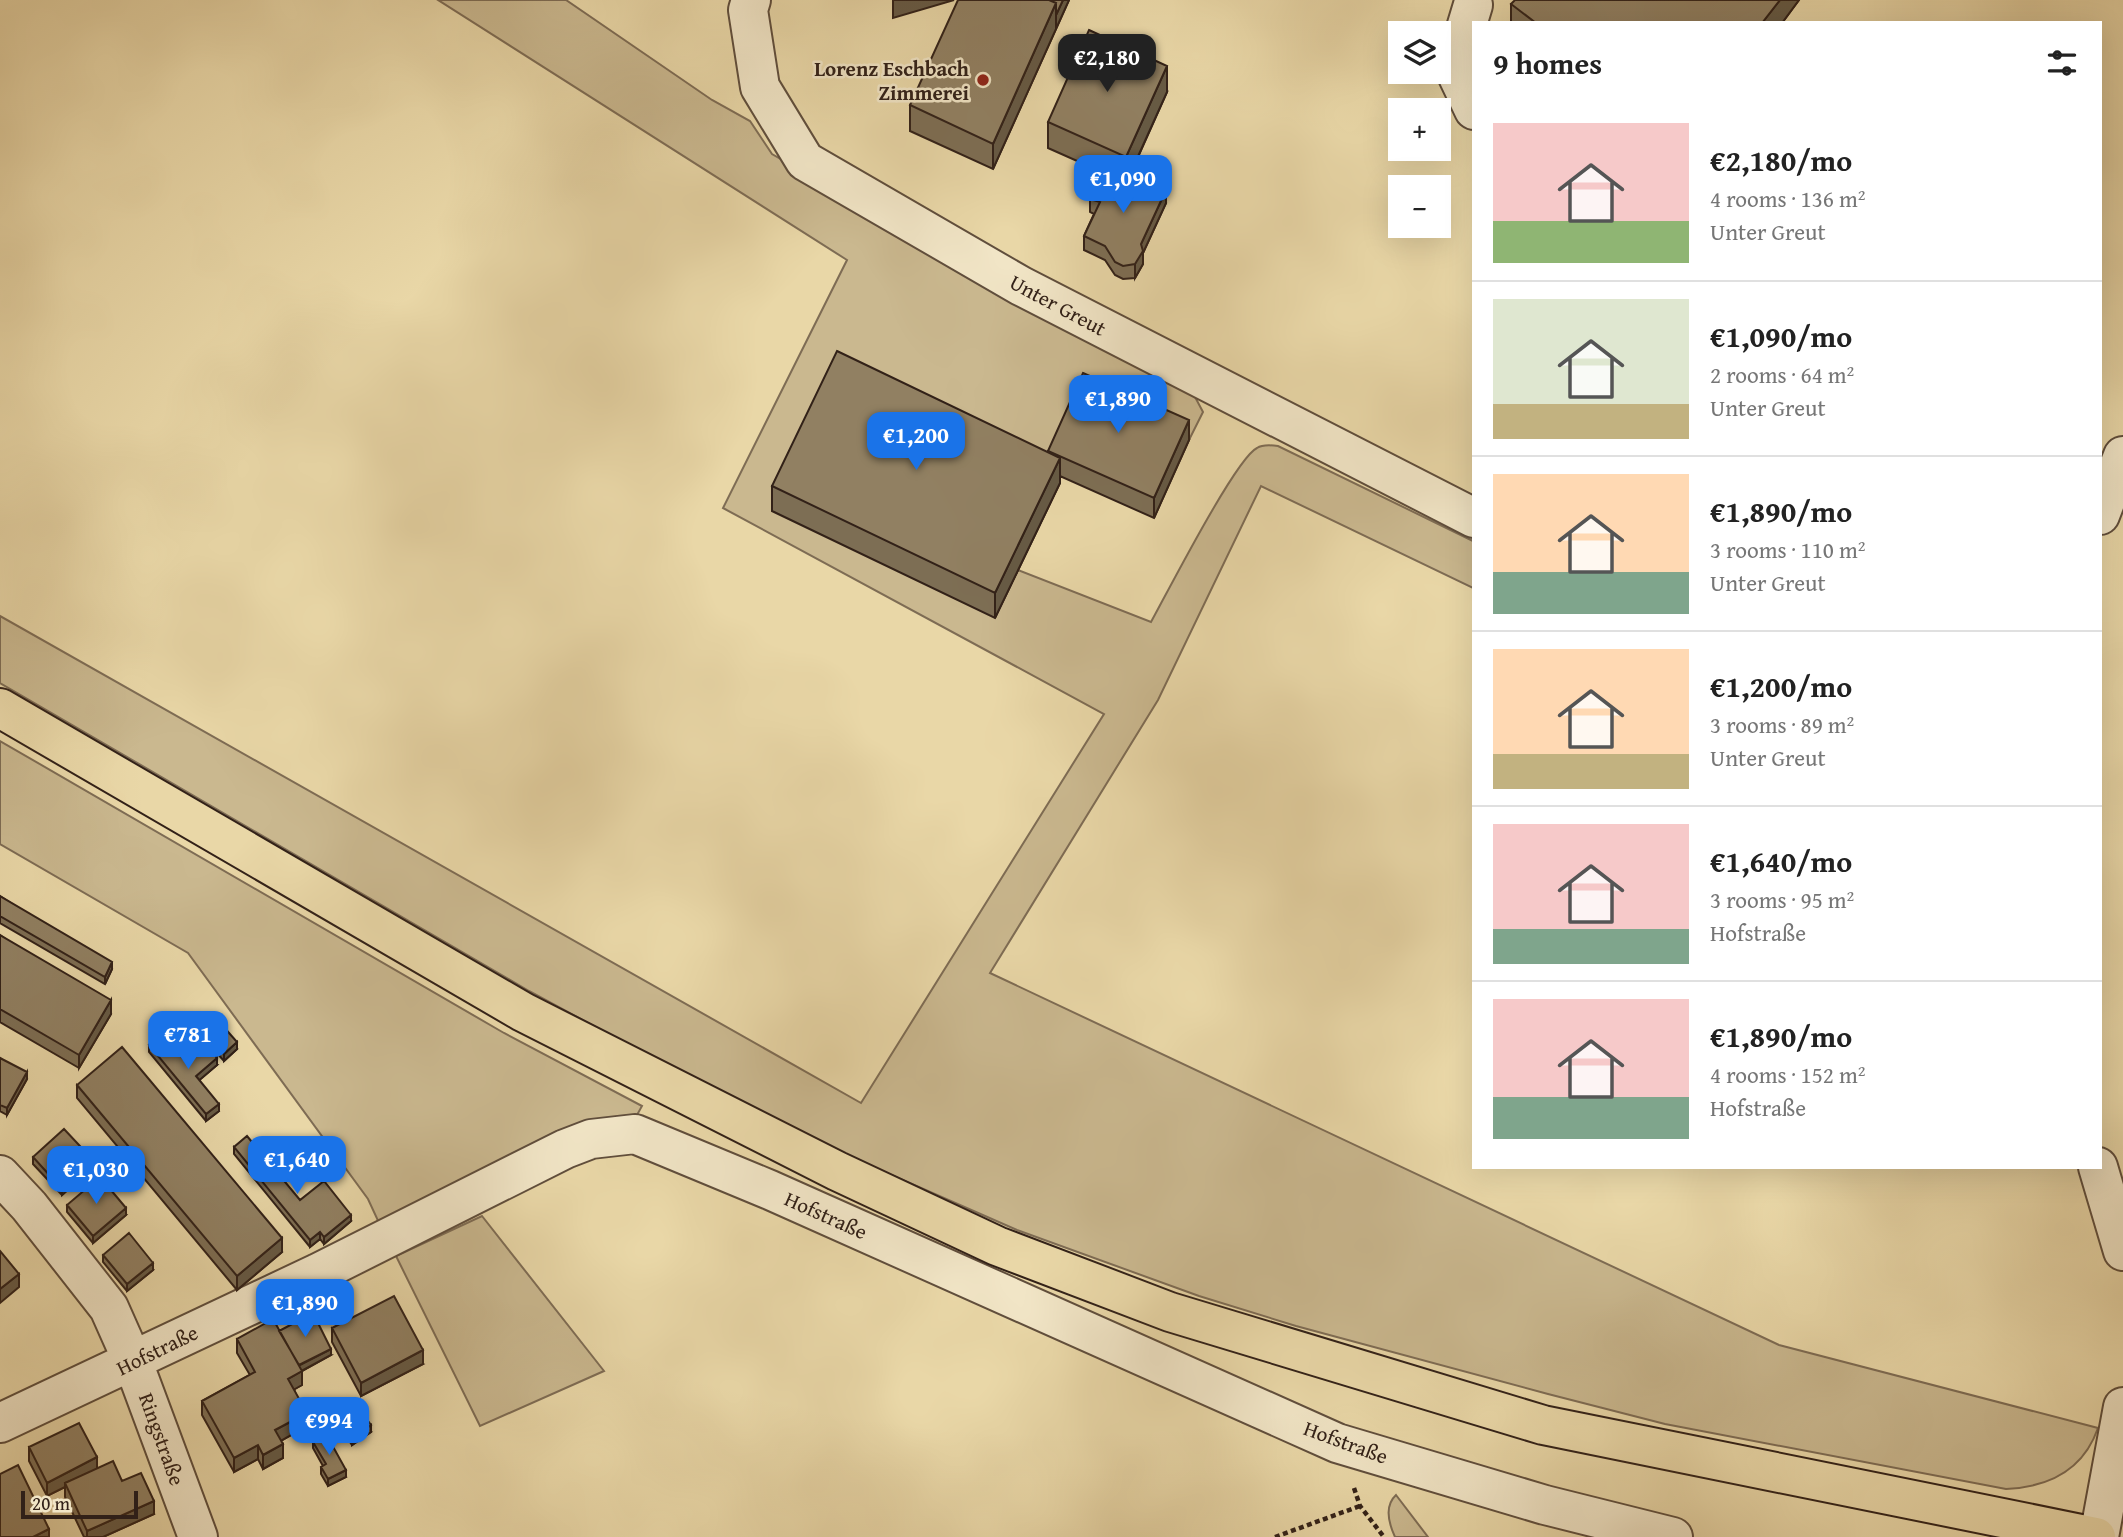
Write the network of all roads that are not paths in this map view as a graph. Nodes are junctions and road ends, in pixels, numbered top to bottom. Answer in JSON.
{"nodes":[{"id":1,"x":751,"y":0,"type":"edge"},
{"id":2,"x":1473,"y":5,"type":"dead end"},
{"id":3,"x":1472,"y":106,"type":"edge"},
{"id":4,"x":2123,"y":456,"type":"edge"},
{"id":5,"x":2102,"y":510,"type":"edge"},
{"id":6,"x":1472,"y":517,"type":"edge"},
{"id":7,"x":0,"y":708,"type":"edge"},
{"id":8,"x":2099,"y":1169,"type":"edge"},
{"id":9,"x":0,"y":1175,"type":"edge"},
{"id":10,"x":2123,"y":1251,"type":"edge"},
{"id":11,"x":134,"y":1362,"type":"junction"},
{"id":12,"x":2123,"y":1408,"type":"edge"},
{"id":13,"x":0,"y":1423,"type":"edge"},
{"id":14,"x":198,"y":1537,"type":"edge"},
{"id":15,"x":1673,"y":1537,"type":"edge"},
{"id":16,"x":2097,"y":1537,"type":"edge"}],
"edges":[{"from":1,"to":6,"type":"street","name":"Unter Greut"},
{"from":2,"to":3,"type":"street"},
{"from":4,"to":5,"type":"street"},
{"from":7,"to":16,"type":"main road"},
{"from":8,"to":10,"type":"street"},
{"from":9,"to":11,"type":"street","name":"Ringstraße"},
{"from":11,"to":13,"type":"street","name":"Hofstraße"},
{"from":11,"to":14,"type":"street","name":"Ringstraße"},
{"from":11,"to":15,"type":"street","name":"Hofstraße"},
{"from":12,"to":16,"type":"street"}]}
